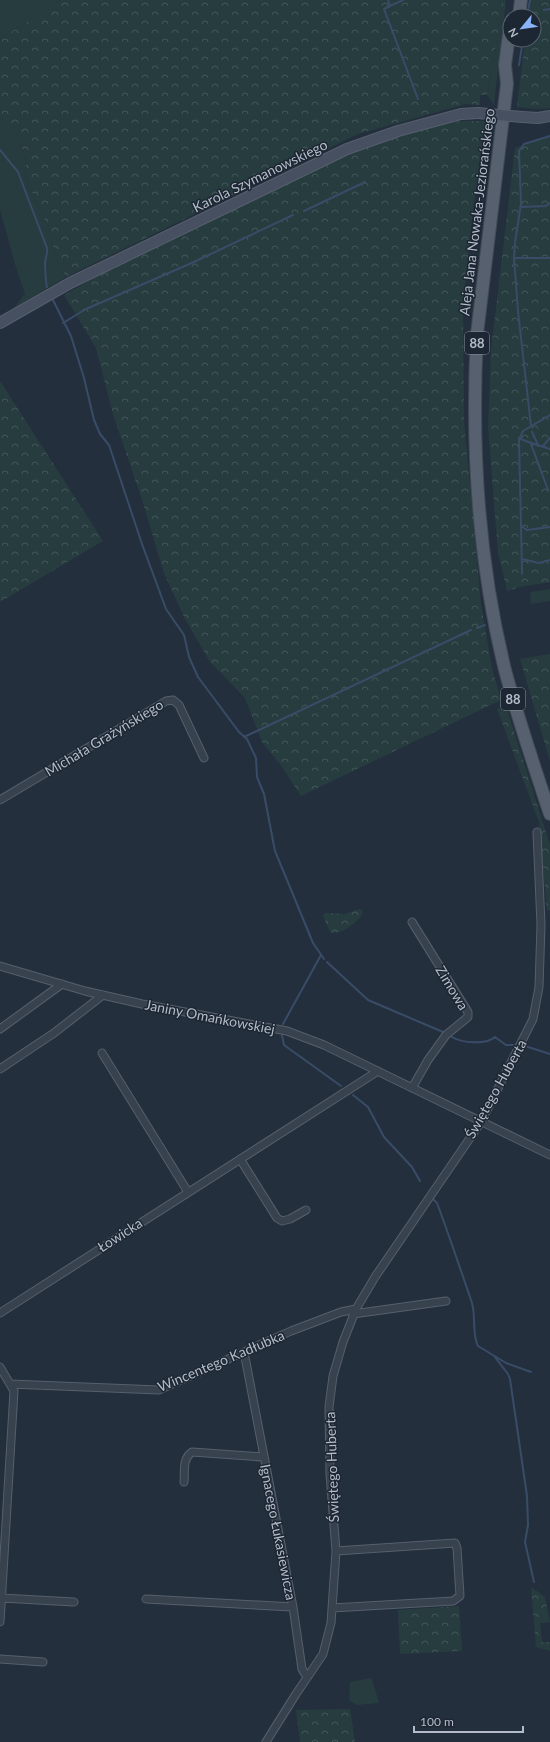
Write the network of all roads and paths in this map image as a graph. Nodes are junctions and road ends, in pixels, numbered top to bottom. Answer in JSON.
{"nodes":[{"id":1,"x":507,"y":48,"type":"edge"},
{"id":2,"x":515,"y":48,"type":"edge"},
{"id":3,"x":507,"y":84,"type":"junction"},
{"id":4,"x":550,"y":116,"type":"edge"},
{"id":5,"x":0,"y":323,"type":"edge"},
{"id":6,"x":204,"y":758,"type":"dead end"},
{"id":7,"x":0,"y":800,"type":"edge"},
{"id":8,"x":550,"y":814,"type":"edge"},
{"id":9,"x":537,"y":832,"type":"dead end"},
{"id":10,"x":412,"y":922,"type":"dead end"},
{"id":11,"x":0,"y":966,"type":"edge"},
{"id":12,"x":62,"y":984,"type":"junction"},
{"id":13,"x":104,"y":995,"type":"junction"},
{"id":14,"x":0,"y":1029,"type":"edge"},
{"id":15,"x":102,"y":1053,"type":"dead end"},
{"id":16,"x":0,"y":1069,"type":"edge"},
{"id":17,"x":378,"y":1071,"type":"junction"},
{"id":18,"x":412,"y":1088,"type":"junction"},
{"id":19,"x":481,"y":1122,"type":"junction"},
{"id":20,"x":550,"y":1155,"type":"edge"},
{"id":21,"x":240,"y":1159,"type":"junction"},
{"id":22,"x":188,"y":1192,"type":"junction"},
{"id":23,"x":306,"y":1210,"type":"dead end"},
{"id":24,"x":446,"y":1301,"type":"dead end"},
{"id":25,"x":355,"y":1311,"type":"junction"},
{"id":26,"x":0,"y":1313,"type":"edge"},
{"id":27,"x":244,"y":1352,"type":"junction"},
{"id":28,"x":0,"y":1367,"type":"edge"},
{"id":29,"x":10,"y":1384,"type":"junction"},
{"id":30,"x":264,"y":1457,"type":"junction"},
{"id":31,"x":184,"y":1482,"type":"dead end"},
{"id":32,"x":336,"y":1551,"type":"junction"},
{"id":33,"x":2,"y":1598,"type":"junction"},
{"id":34,"x":146,"y":1599,"type":"dead end"},
{"id":35,"x":74,"y":1602,"type":"dead end"},
{"id":36,"x":292,"y":1607,"type":"junction"},
{"id":37,"x":332,"y":1608,"type":"junction"},
{"id":38,"x":0,"y":1622,"type":"edge"},
{"id":39,"x":0,"y":1659,"type":"edge"},
{"id":40,"x":43,"y":1662,"type":"dead end"},
{"id":41,"x":307,"y":1677,"type":"junction"},
{"id":42,"x":266,"y":1742,"type":"edge"}],
"edges":[{"from":1,"to":3,"type":"main road","name":"Aleja Jana Nowaka-Jeziorańskiego","number":"88"},
{"from":2,"to":3,"type":"main road","name":"Aleja Jana Nowaka-Jeziorańskiego","number":"88"},
{"from":3,"to":8,"type":"main road","name":"Aleja Jana Nowaka-Jeziorańskiego","number":"88"},
{"from":4,"to":5,"type":"street","name":"Karola Szymanowskiego","bridge":true},
{"from":6,"to":7,"type":"street","name":"Michała Grażyńskiego"},
{"from":9,"to":19,"type":"street","name":"Świętego Huberta"},
{"from":10,"to":18,"type":"street","name":"Zimowa"},
{"from":11,"to":12,"type":"street","name":"Janiny Omańkowskiej"},
{"from":12,"to":13,"type":"street","name":"Janiny Omańkowskiej"},
{"from":12,"to":14,"type":"street"},
{"from":13,"to":16,"type":"street"},
{"from":13,"to":17,"type":"street","name":"Janiny Omańkowskiej"},
{"from":15,"to":22,"type":"street"},
{"from":17,"to":18,"type":"street","name":"Janiny Omańkowskiej"},
{"from":17,"to":21,"type":"street","name":"Łowicka"},
{"from":18,"to":19,"type":"street","name":"Janiny Omańkowskiej"},
{"from":19,"to":20,"type":"street","name":"Janiny Omańkowskiej"},
{"from":19,"to":25,"type":"street","name":"Świętego Huberta"},
{"from":21,"to":22,"type":"street","name":"Łowicka"},
{"from":21,"to":23,"type":"street"},
{"from":22,"to":26,"type":"street","name":"Łowicka"},
{"from":24,"to":25,"type":"street"},
{"from":25,"to":27,"type":"street","name":"Wincentego Kadłubka"},
{"from":25,"to":32,"type":"street","name":"Świętego Huberta"},
{"from":27,"to":29,"type":"street","name":"Wincentego Kadłubka"},
{"from":27,"to":30,"type":"street","name":"Ignacego Łukasiewicza"},
{"from":28,"to":29,"type":"street"},
{"from":29,"to":33,"type":"street"},
{"from":30,"to":31,"type":"street","name":"Ignacego Łukasiewicza"},
{"from":30,"to":36,"type":"street","name":"Ignacego Łukasiewicza"},
{"from":32,"to":37,"type":"street","name":"Świętego Huberta"},
{"from":32,"to":37,"type":"street"},
{"from":33,"to":35,"type":"street"},
{"from":33,"to":38,"type":"street"},
{"from":34,"to":36,"type":"street","name":"Ignacego Łukasiewicza"},
{"from":36,"to":41,"type":"street","name":"Ignacego Łukasiewicza"},
{"from":37,"to":41,"type":"street","name":"Świętego Huberta"},
{"from":39,"to":40,"type":"street"},
{"from":41,"to":42,"type":"street","name":"Świętego Huberta"}]}
